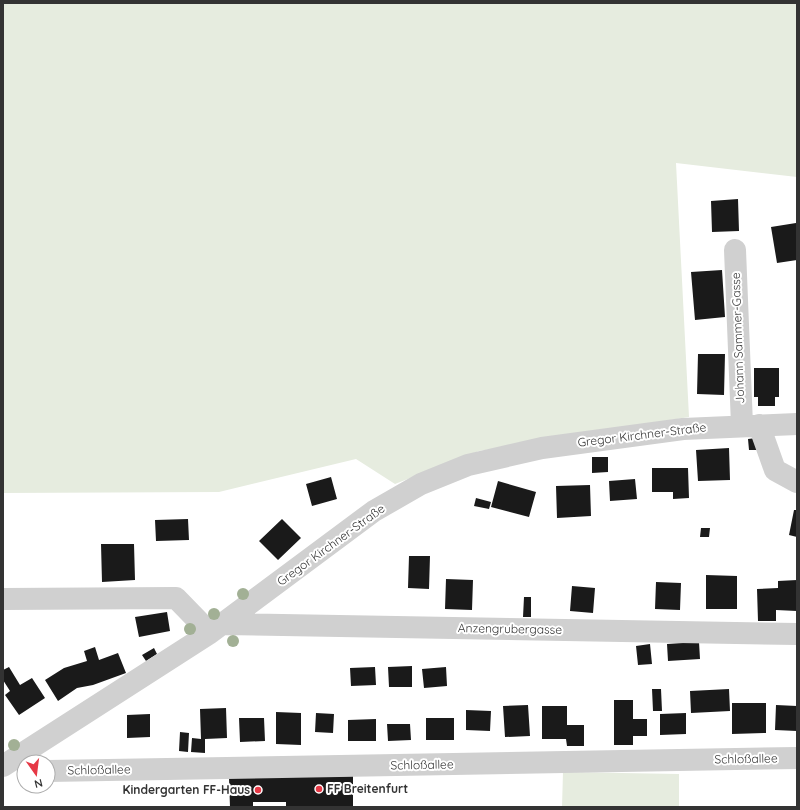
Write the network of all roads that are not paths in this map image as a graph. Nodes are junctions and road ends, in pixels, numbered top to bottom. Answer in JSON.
{"nodes":[{"id":1,"x":735,"y":250,"type":"dead end"},
{"id":2,"x":797,"y":424,"type":"edge"},
{"id":3,"x":750,"y":425,"type":"junction"},
{"id":4,"x":797,"y":482,"type":"edge"},
{"id":5,"x":3,"y":599,"type":"edge"},
{"id":6,"x":217,"y":628,"type":"junction"},
{"id":7,"x":797,"y":634,"type":"edge"},
{"id":8,"x":797,"y":758,"type":"edge"},
{"id":9,"x":3,"y":766,"type":"edge"},
{"id":10,"x":16,"y":771,"type":"edge"},
{"id":11,"x":56,"y":771,"type":"edge"},
{"id":12,"x":3,"y":772,"type":"edge"}],
"edges":[{"from":1,"to":3,"type":"street","name":"Johann Sammer-Gasse"},
{"from":2,"to":3,"type":"street","name":"Gregor Kirchner-Straße"},
{"from":3,"to":4,"type":"street","name":"Johann Sammer-Gasse"},
{"from":3,"to":6,"type":"street","name":"Gregor Kirchner-Straße"},
{"from":5,"to":6,"type":"street"},
{"from":6,"to":7,"type":"street","name":"Anzengrubergasse"},
{"from":6,"to":9,"type":"street","name":"Gregor Kirchner-Straße"},
{"from":8,"to":11,"type":"street","name":"Schloßallee"},
{"from":10,"to":12,"type":"street"}]}
